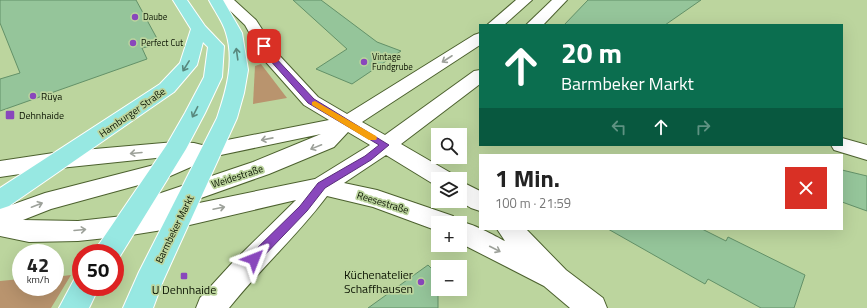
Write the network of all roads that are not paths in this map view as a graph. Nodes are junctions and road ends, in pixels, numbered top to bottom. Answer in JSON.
{"nodes":[{"id":1,"x":180,"y":0,"type":"edge"},
{"id":2,"x":216,"y":0,"type":"edge"},
{"id":3,"x":226,"y":0,"type":"edge"},
{"id":4,"x":526,"y":0,"type":"edge"},
{"id":5,"x":560,"y":0,"type":"edge"},
{"id":6,"x":496,"y":24,"type":"edge"},
{"id":7,"x":535,"y":24,"type":"edge"},
{"id":8,"x":198,"y":29,"type":"junction"},
{"id":9,"x":479,"y":39,"type":"edge"},
{"id":10,"x":479,"y":77,"type":"edge"},
{"id":11,"x":346,"y":123,"type":"junction"},
{"id":12,"x":385,"y":145,"type":"junction"},
{"id":13,"x":843,"y":145,"type":"edge"},
{"id":14,"x":175,"y":149,"type":"junction"},
{"id":15,"x":211,"y":150,"type":"junction"},
{"id":16,"x":867,"y":153,"type":"edge"},
{"id":17,"x":60,"y":160,"type":"junction"},
{"id":18,"x":0,"y":169,"type":"edge"},
{"id":19,"x":160,"y":171,"type":"junction"},
{"id":20,"x":431,"y":172,"type":"edge"},
{"id":21,"x":321,"y":186,"type":"junction"},
{"id":22,"x":194,"y":190,"type":"junction"},
{"id":23,"x":467,"y":194,"type":"edge"},
{"id":24,"x":0,"y":200,"type":"edge"},
{"id":25,"x":479,"y":201,"type":"edge"},
{"id":26,"x":181,"y":217,"type":"junction"},
{"id":27,"x":431,"y":218,"type":"edge"},
{"id":28,"x":0,"y":219,"type":"edge"},
{"id":29,"x":0,"y":226,"type":"edge"},
{"id":30,"x":125,"y":226,"type":"junction"},
{"id":31,"x":511,"y":230,"type":"edge"},
{"id":32,"x":467,"y":234,"type":"edge"},
{"id":33,"x":113,"y":244,"type":"edge"},
{"id":34,"x":556,"y":279,"type":"junction"},
{"id":35,"x":80,"y":296,"type":"edge"},
{"id":36,"x":74,"y":308,"type":"edge"},
{"id":37,"x":138,"y":308,"type":"edge"},
{"id":38,"x":211,"y":308,"type":"edge"},
{"id":39,"x":592,"y":308,"type":"edge"}],
"edges":[{"from":1,"to":8,"type":"main road"},
{"from":15,"to":2,"type":"main road","one_way":true},
{"from":3,"to":11,"type":"main road"},
{"from":4,"to":6,"type":"main road"},
{"from":5,"to":7,"type":"main road"},
{"from":8,"to":14,"type":"main road","one_way":true},
{"from":8,"to":17,"type":"main road","name":"Hamburger Straße","one_way":true},
{"from":9,"to":11,"type":"main road","name":"Weidestraße","one_way":true},
{"from":10,"to":12,"type":"main road"},
{"from":11,"to":12,"type":"main road"},
{"from":11,"to":15,"type":"main road","name":"Weidestraße","one_way":true},
{"from":11,"to":22,"type":"main road","name":"Weidestraße","one_way":true},
{"from":12,"to":20,"type":"main road"},
{"from":12,"to":21,"type":"main road"},
{"from":13,"to":16,"type":"main road"},
{"from":14,"to":15,"type":"main road"},
{"from":14,"to":17,"type":"main road","one_way":true},
{"from":14,"to":19,"type":"main road"},
{"from":15,"to":19,"type":"main road"},
{"from":15,"to":22,"type":"main road","name":"Barmbeker Markt"},
{"from":17,"to":18,"type":"main road"},
{"from":17,"to":24,"type":"main road"},
{"from":28,"to":19,"type":"main road","one_way":true},
{"from":19,"to":30,"type":"main road"},
{"from":26,"to":21,"type":"main road","one_way":true},
{"from":21,"to":27,"type":"main road","name":"Reesestraße"},
{"from":21,"to":38,"type":"main road"},
{"from":22,"to":26,"type":"main road","name":"Barmbeker Markt"},
{"from":22,"to":30,"type":"main road","name":"Weidestraße"},
{"from":23,"to":25,"type":"main road"},
{"from":26,"to":30,"type":"main road"},
{"from":26,"to":37,"type":"main road","name":"Barmbeker Markt"},
{"from":29,"to":30,"type":"main road","one_way":true},
{"from":30,"to":33,"type":"main road"},
{"from":31,"to":34,"type":"main road"},
{"from":32,"to":34,"type":"main road","one_way":true},
{"from":34,"to":39,"type":"main road"},
{"from":35,"to":36,"type":"main road"}]}
